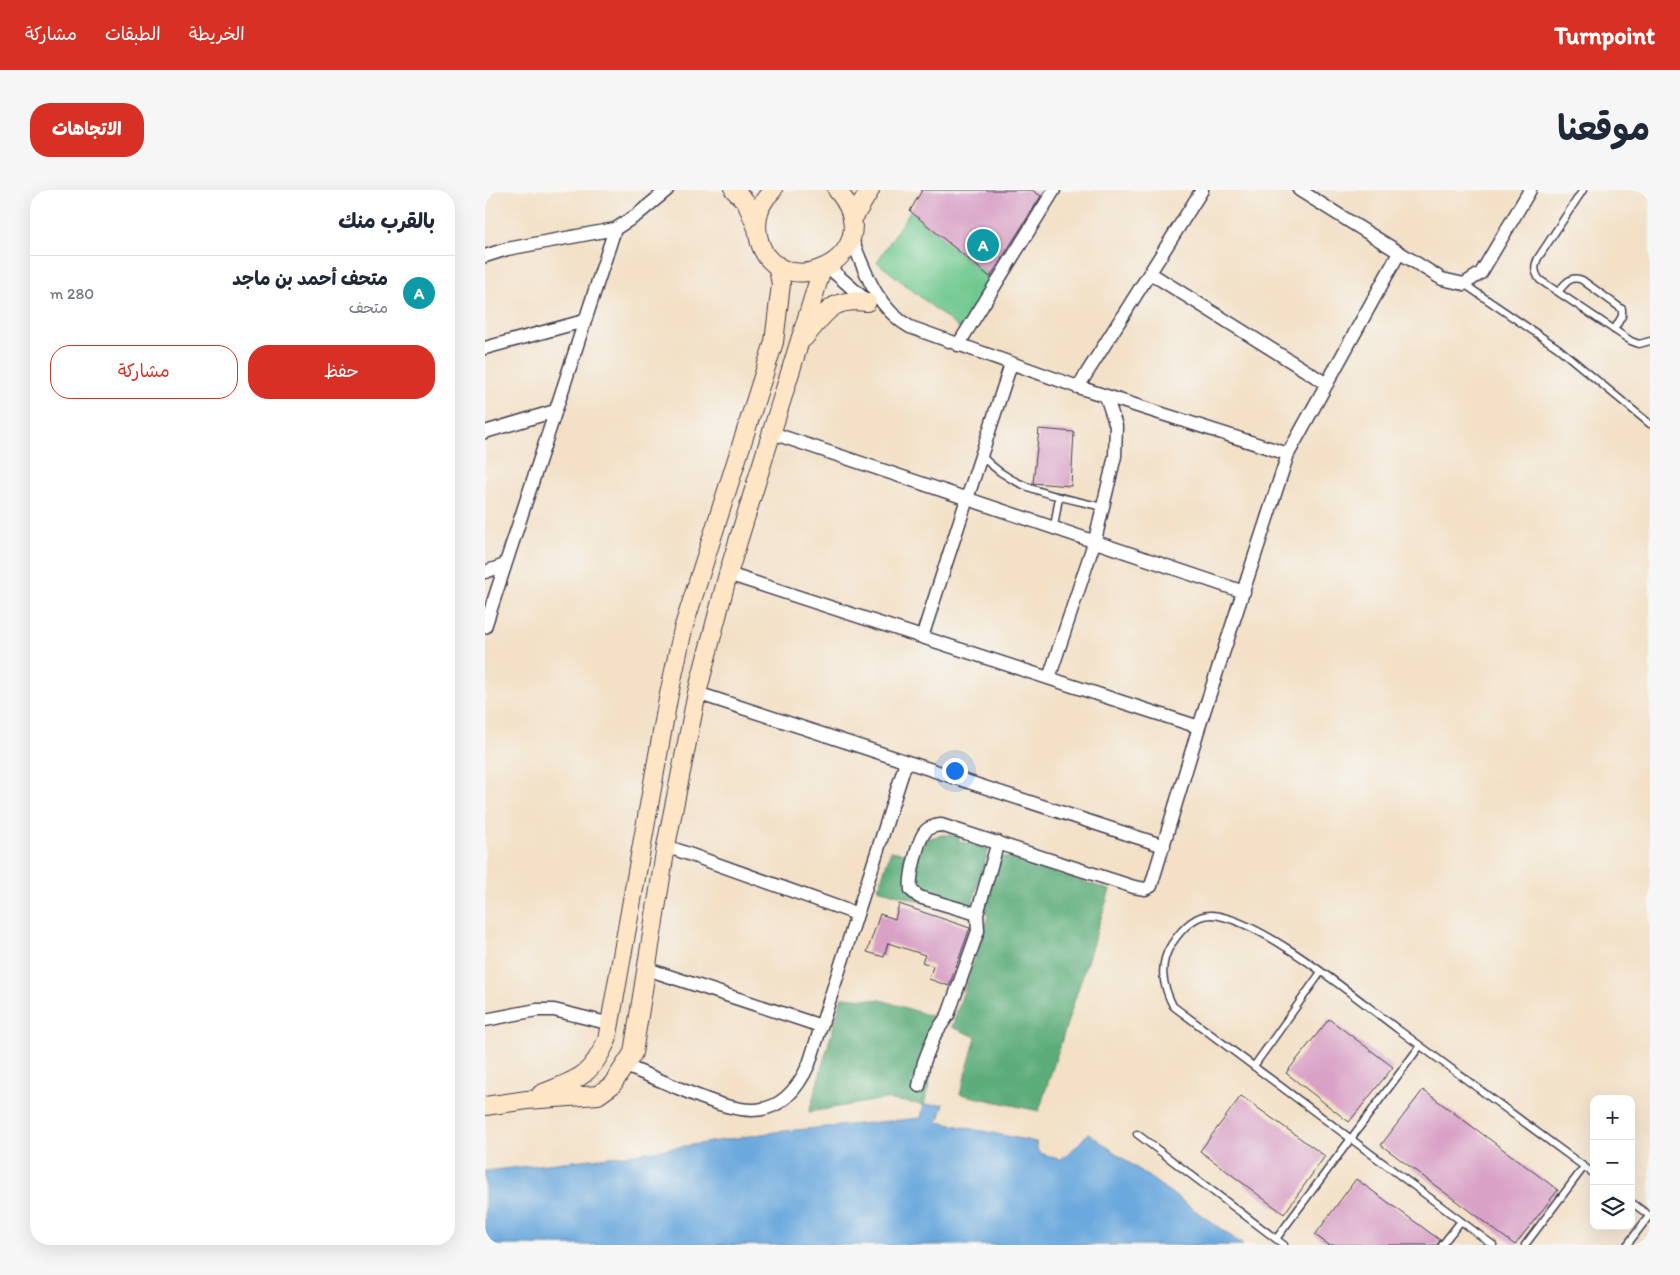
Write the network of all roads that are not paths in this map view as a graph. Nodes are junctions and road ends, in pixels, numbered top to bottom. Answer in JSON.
{"nodes":[{"id":1,"x":667,"y":190,"type":"edge"},
{"id":2,"x":735,"y":190,"type":"edge"},
{"id":3,"x":773,"y":190,"type":"edge"},
{"id":4,"x":837,"y":190,"type":"edge"},
{"id":5,"x":870,"y":190,"type":"edge"},
{"id":6,"x":1054,"y":190,"type":"edge"},
{"id":7,"x":1202,"y":190,"type":"edge"},
{"id":8,"x":1299,"y":190,"type":"edge"},
{"id":9,"x":1530,"y":190,"type":"edge"},
{"id":10,"x":1583,"y":190,"type":"edge"},
{"id":11,"x":757,"y":226,"type":"junction"},
{"id":12,"x":615,"y":229,"type":"junction"},
{"id":13,"x":852,"y":229,"type":"junction"},
{"id":14,"x":1399,"y":253,"type":"junction"},
{"id":15,"x":485,"y":256,"type":"edge"},
{"id":16,"x":777,"y":265,"type":"junction"},
{"id":17,"x":825,"y":268,"type":"junction"},
{"id":18,"x":1150,"y":273,"type":"junction"},
{"id":19,"x":1464,"y":284,"type":"junction"},
{"id":20,"x":1558,"y":292,"type":"junction"},
{"id":21,"x":867,"y":302,"type":"junction"},
{"id":22,"x":887,"y":311,"type":"junction"},
{"id":23,"x":584,"y":322,"type":"junction"},
{"id":24,"x":1614,"y":330,"type":"junction"},
{"id":25,"x":1650,"y":341,"type":"edge"},
{"id":26,"x":801,"y":342,"type":"junction"},
{"id":27,"x":958,"y":345,"type":"junction"},
{"id":28,"x":485,"y":348,"type":"edge"},
{"id":29,"x":1011,"y":364,"type":"junction"},
{"id":30,"x":1327,"y":384,"type":"junction"},
{"id":31,"x":1078,"y":387,"type":"junction"},
{"id":32,"x":1106,"y":396,"type":"junction"},
{"id":33,"x":555,"y":411,"type":"junction"},
{"id":34,"x":1650,"y":424,"type":"edge"},
{"id":35,"x":485,"y":432,"type":"edge"},
{"id":36,"x":773,"y":433,"type":"junction"},
{"id":37,"x":1288,"y":454,"type":"junction"},
{"id":38,"x":981,"y":455,"type":"junction"},
{"id":39,"x":1059,"y":497,"type":"junction"},
{"id":40,"x":967,"y":499,"type":"junction"},
{"id":41,"x":1103,"y":508,"type":"junction"},
{"id":42,"x":1054,"y":527,"type":"junction"},
{"id":43,"x":1095,"y":540,"type":"junction"},
{"id":44,"x":505,"y":565,"type":"junction"},
{"id":45,"x":485,"y":572,"type":"edge"},
{"id":46,"x":727,"y":574,"type":"junction"},
{"id":47,"x":1244,"y":592,"type":"junction"},
{"id":48,"x":485,"y":627,"type":"edge"},
{"id":49,"x":922,"y":637,"type":"junction"},
{"id":50,"x":1049,"y":678,"type":"junction"},
{"id":51,"x":697,"y":693,"type":"junction"},
{"id":52,"x":1199,"y":727,"type":"junction"},
{"id":53,"x":906,"y":762,"type":"junction"},
{"id":54,"x":998,"y":842,"type":"junction"},
{"id":55,"x":666,"y":846,"type":"junction"},
{"id":56,"x":1164,"y":846,"type":"junction"},
{"id":57,"x":857,"y":914,"type":"junction"},
{"id":58,"x":977,"y":914,"type":"junction"},
{"id":59,"x":625,"y":942,"type":"junction"},
{"id":60,"x":651,"y":946,"type":"junction"},
{"id":61,"x":647,"y":969,"type":"junction"},
{"id":62,"x":1321,"y":972,"type":"junction"},
{"id":63,"x":485,"y":1020,"type":"edge"},
{"id":64,"x":611,"y":1024,"type":"junction"},
{"id":65,"x":821,"y":1026,"type":"junction"},
{"id":66,"x":1420,"y":1046,"type":"junction"},
{"id":67,"x":626,"y":1066,"type":"junction"},
{"id":68,"x":1254,"y":1066,"type":"junction"},
{"id":69,"x":919,"y":1086,"type":"dead end"},
{"id":70,"x":527,"y":1100,"type":"junction"},
{"id":71,"x":485,"y":1106,"type":"edge"},
{"id":72,"x":1137,"y":1134,"type":"dead end"},
{"id":73,"x":1351,"y":1139,"type":"junction"},
{"id":74,"x":1584,"y":1167,"type":"junction"},
{"id":75,"x":1590,"y":1171,"type":"edge"},
{"id":76,"x":1635,"y":1205,"type":"edge"},
{"id":77,"x":1650,"y":1216,"type":"edge"},
{"id":78,"x":1461,"y":1221,"type":"junction"},
{"id":79,"x":1276,"y":1239,"type":"junction"},
{"id":80,"x":1284,"y":1245,"type":"edge"},
{"id":81,"x":1442,"y":1245,"type":"edge"},
{"id":82,"x":1493,"y":1245,"type":"edge"},
{"id":83,"x":1525,"y":1245,"type":"edge"},
{"id":84,"x":1627,"y":1245,"type":"edge"}],
"edges":[{"from":1,"to":12,"type":"street"},
{"from":2,"to":11,"type":"street"},
{"from":3,"to":11,"type":"street"},
{"from":4,"to":13,"type":"street"},
{"from":5,"to":13,"type":"street"},
{"from":6,"to":27,"type":"street"},
{"from":7,"to":18,"type":"street"},
{"from":8,"to":14,"type":"street"},
{"from":9,"to":19,"type":"street"},
{"from":10,"to":20,"type":"lane"},
{"from":11,"to":16,"type":"street"},
{"from":12,"to":15,"type":"street"},
{"from":12,"to":23,"type":"street"},
{"from":13,"to":17,"type":"street"},
{"from":13,"to":22,"type":"street"},
{"from":14,"to":19,"type":"street"},
{"from":14,"to":30,"type":"street"},
{"from":16,"to":17,"type":"street"},
{"from":16,"to":59,"type":"street"},
{"from":17,"to":21,"type":"street"},
{"from":17,"to":26,"type":"street"},
{"from":18,"to":30,"type":"street"},
{"from":18,"to":31,"type":"street"},
{"from":19,"to":34,"type":"lane"},
{"from":20,"to":24,"type":"lane"},
{"from":20,"to":24,"type":"lane"},
{"from":21,"to":22,"type":"street"},
{"from":21,"to":26,"type":"street"},
{"from":22,"to":27,"type":"street"},
{"from":23,"to":28,"type":"street"},
{"from":23,"to":33,"type":"street"},
{"from":24,"to":25,"type":"lane"},
{"from":26,"to":36,"type":"street"},
{"from":27,"to":29,"type":"street"},
{"from":29,"to":31,"type":"street"},
{"from":29,"to":38,"type":"street"},
{"from":30,"to":37,"type":"street"},
{"from":31,"to":32,"type":"street"},
{"from":32,"to":37,"type":"street"},
{"from":32,"to":41,"type":"street"},
{"from":33,"to":35,"type":"street"},
{"from":33,"to":44,"type":"street"},
{"from":36,"to":40,"type":"street"},
{"from":36,"to":46,"type":"street"},
{"from":37,"to":47,"type":"street"},
{"from":38,"to":39,"type":"lane"},
{"from":38,"to":40,"type":"street"},
{"from":39,"to":41,"type":"lane"},
{"from":39,"to":42,"type":"lane"},
{"from":40,"to":42,"type":"street"},
{"from":40,"to":49,"type":"street"},
{"from":41,"to":43,"type":"street"},
{"from":42,"to":43,"type":"street"},
{"from":43,"to":47,"type":"street"},
{"from":43,"to":50,"type":"street"},
{"from":44,"to":45,"type":"street"},
{"from":44,"to":48,"type":"street"},
{"from":46,"to":49,"type":"street"},
{"from":46,"to":51,"type":"street"},
{"from":47,"to":52,"type":"street"},
{"from":49,"to":50,"type":"street"},
{"from":50,"to":52,"type":"street"},
{"from":51,"to":53,"type":"street"},
{"from":51,"to":55,"type":"street"},
{"from":52,"to":56,"type":"street"},
{"from":53,"to":56,"type":"street"},
{"from":53,"to":57,"type":"street"},
{"from":54,"to":56,"type":"street"},
{"from":54,"to":58,"type":"street"},
{"from":54,"to":58,"type":"street"},
{"from":55,"to":57,"type":"street"},
{"from":55,"to":60,"type":"street"},
{"from":57,"to":65,"type":"street"},
{"from":58,"to":69,"type":"street"},
{"from":59,"to":60,"type":"street"},
{"from":59,"to":64,"type":"street"},
{"from":60,"to":61,"type":"street"},
{"from":61,"to":65,"type":"street"},
{"from":61,"to":67,"type":"street"},
{"from":62,"to":66,"type":"lane"},
{"from":62,"to":68,"type":"lane"},
{"from":62,"to":68,"type":"lane"},
{"from":63,"to":64,"type":"street"},
{"from":64,"to":70,"type":"street"},
{"from":65,"to":67,"type":"street"},
{"from":66,"to":73,"type":"lane"},
{"from":66,"to":74,"type":"lane"},
{"from":67,"to":70,"type":"street"},
{"from":68,"to":73,"type":"lane"},
{"from":70,"to":71,"type":"street"},
{"from":72,"to":79,"type":"lane"},
{"from":73,"to":78,"type":"lane"},
{"from":73,"to":79,"type":"lane"},
{"from":74,"to":75,"type":"lane"},
{"from":74,"to":83,"type":"lane"},
{"from":76,"to":77,"type":"lane"},
{"from":77,"to":84,"type":"lane"},
{"from":78,"to":81,"type":"lane"},
{"from":78,"to":82,"type":"lane"},
{"from":79,"to":80,"type":"lane"}]}
